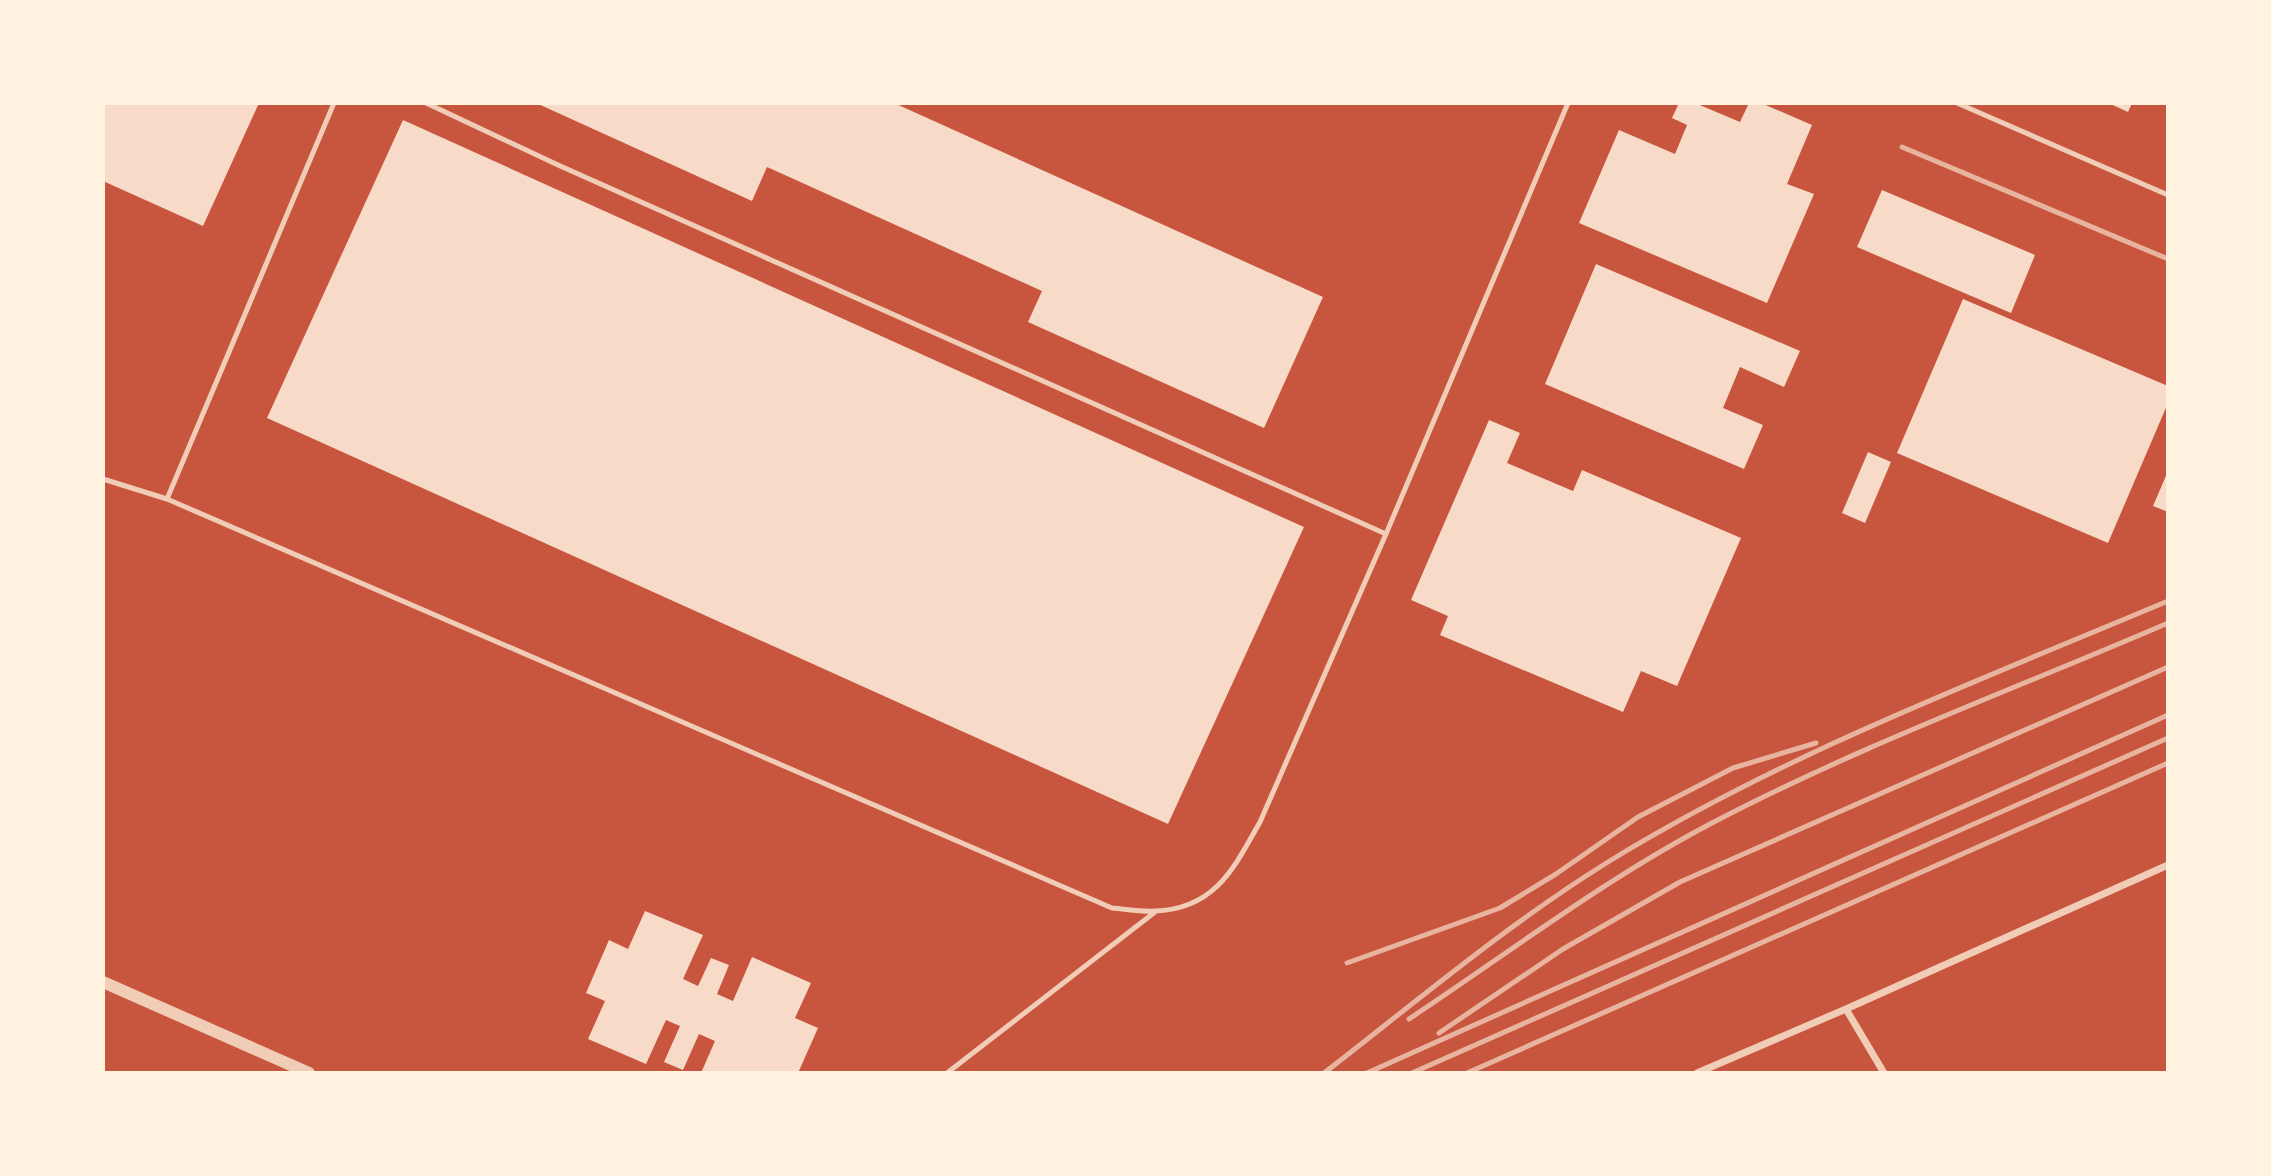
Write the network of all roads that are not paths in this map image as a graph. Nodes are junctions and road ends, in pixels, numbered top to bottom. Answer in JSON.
{"nodes":[{"id":1,"x":334,"y":103,"type":"edge"},
{"id":2,"x":426,"y":103,"type":"edge"},
{"id":3,"x":1568,"y":103,"type":"edge"},
{"id":4,"x":1957,"y":103,"type":"edge"},
{"id":5,"x":2168,"y":195,"type":"edge"},
{"id":6,"x":103,"y":479,"type":"edge"},
{"id":7,"x":167,"y":499,"type":"junction"},
{"id":8,"x":1386,"y":534,"type":"junction"},
{"id":9,"x":2168,"y":865,"type":"edge"},
{"id":10,"x":1156,"y":911,"type":"junction"},
{"id":11,"x":103,"y":982,"type":"edge"},
{"id":12,"x":1846,"y":1009,"type":"junction"},
{"id":13,"x":309,"y":1073,"type":"edge"},
{"id":14,"x":947,"y":1073,"type":"edge"},
{"id":15,"x":1697,"y":1073,"type":"edge"},
{"id":16,"x":1884,"y":1073,"type":"edge"}],
"edges":[{"from":1,"to":7,"type":"lane"},
{"from":2,"to":8,"type":"lane"},
{"from":3,"to":8,"type":"lane"},
{"from":4,"to":5,"type":"lane"},
{"from":6,"to":7,"type":"lane"},
{"from":7,"to":10,"type":"lane"},
{"from":8,"to":10,"type":"lane"},
{"from":9,"to":12,"type":"street"},
{"from":10,"to":14,"type":"lane"},
{"from":11,"to":13,"type":"street"},
{"from":12,"to":15,"type":"street"},
{"from":12,"to":16,"type":"street"}]}
